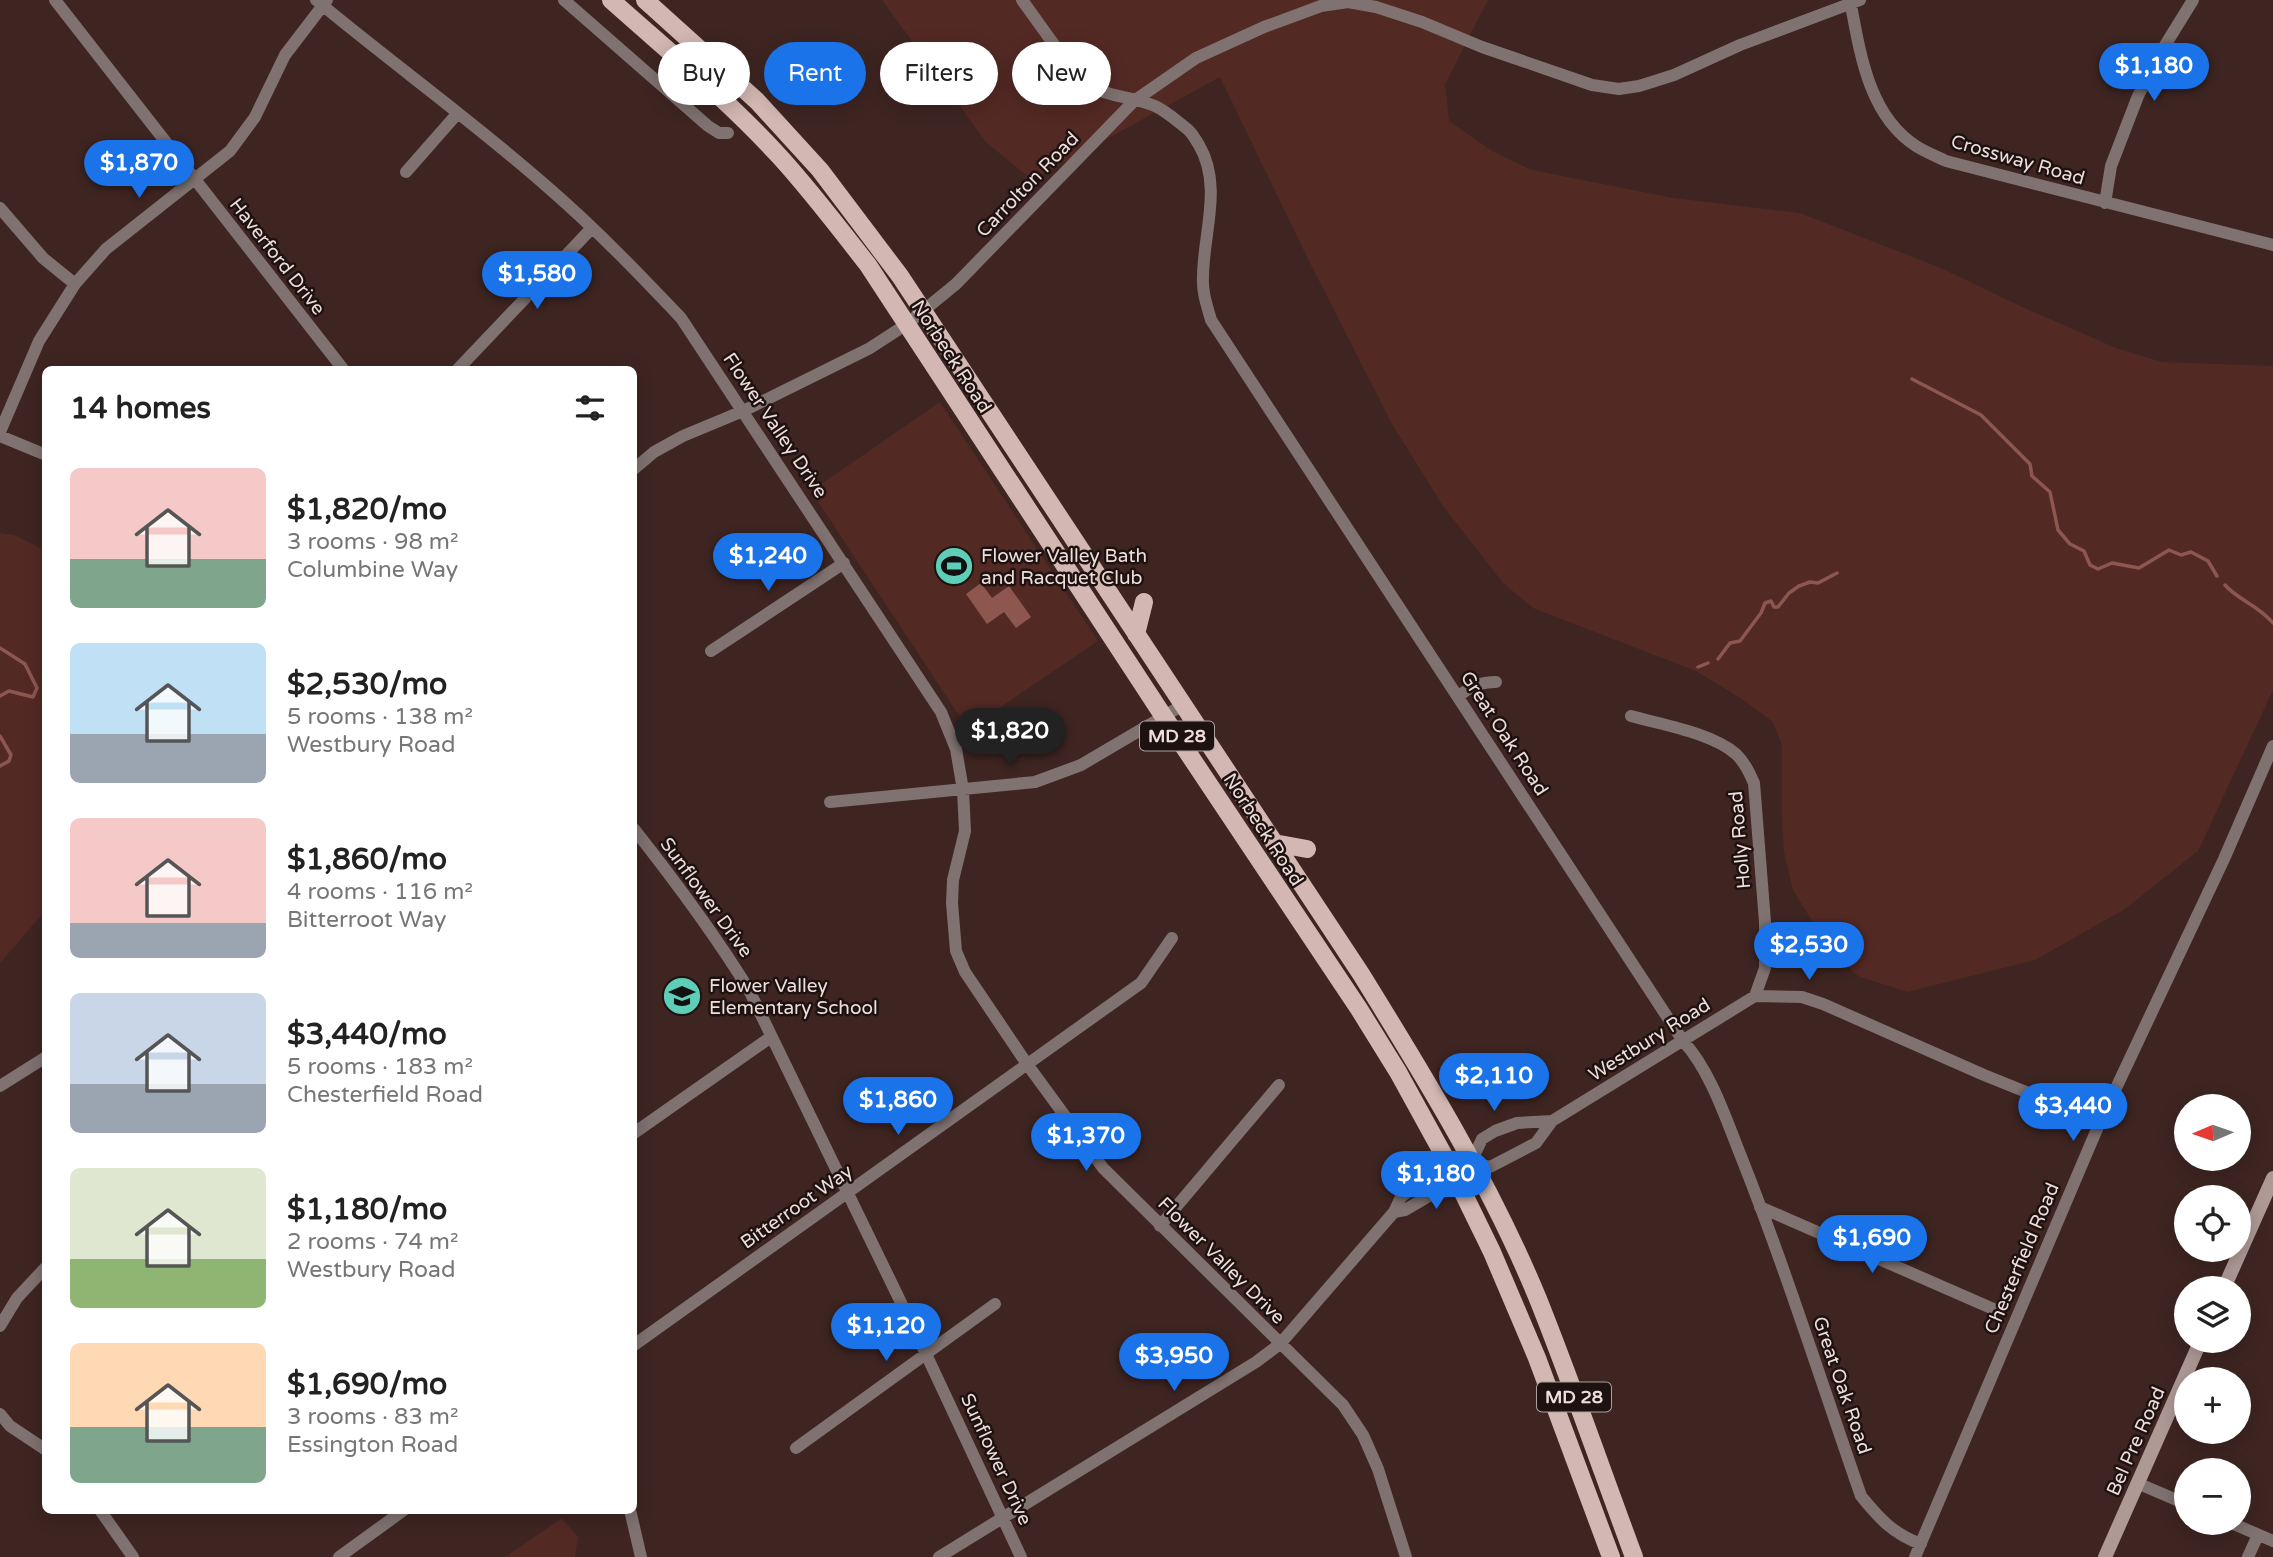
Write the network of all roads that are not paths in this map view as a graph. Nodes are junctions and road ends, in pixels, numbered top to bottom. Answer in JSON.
{"nodes":[{"id":1,"x":55,"y":0,"type":"edge"},
{"id":2,"x":564,"y":0,"type":"edge"},
{"id":3,"x":611,"y":0,"type":"edge"},
{"id":4,"x":645,"y":0,"type":"edge"},
{"id":5,"x":1022,"y":0,"type":"edge"},
{"id":6,"x":2193,"y":0,"type":"edge"},
{"id":7,"x":1854,"y":1,"type":"edge"},
{"id":8,"x":322,"y":2,"type":"edge"},
{"id":9,"x":699,"y":27,"type":"dead end"},
{"id":10,"x":677,"y":28,"type":"junction"},
{"id":11,"x":1134,"y":101,"type":"junction"},
{"id":12,"x":457,"y":114,"type":"junction"},
{"id":13,"x":728,"y":133,"type":"dead end"},
{"id":14,"x":406,"y":172,"type":"dead end"},
{"id":15,"x":194,"y":181,"type":"junction"},
{"id":16,"x":2105,"y":203,"type":"junction"},
{"id":17,"x":0,"y":208,"type":"edge"},
{"id":18,"x":592,"y":229,"type":"junction"},
{"id":19,"x":2273,"y":245,"type":"edge"},
{"id":20,"x":75,"y":284,"type":"junction"},
{"id":21,"x":923,"y":311,"type":"junction"},
{"id":22,"x":907,"y":324,"type":"junction"},
{"id":23,"x":340,"y":366,"type":"edge"},
{"id":24,"x":461,"y":366,"type":"edge"},
{"id":25,"x":743,"y":411,"type":"junction"},
{"id":26,"x":0,"y":434,"type":"edge"},
{"id":27,"x":42,"y":453,"type":"edge"},
{"id":28,"x":637,"y":466,"type":"edge"},
{"id":29,"x":844,"y":563,"type":"junction"},
{"id":30,"x":1144,"y":602,"type":"dead end"},
{"id":31,"x":1136,"y":634,"type":"junction"},
{"id":32,"x":711,"y":651,"type":"dead end"},
{"id":33,"x":1496,"y":682,"type":"dead end"},
{"id":34,"x":1459,"y":696,"type":"junction"},
{"id":35,"x":1182,"y":705,"type":"junction"},
{"id":36,"x":1631,"y":716,"type":"dead end"},
{"id":37,"x":1164,"y":717,"type":"junction"},
{"id":38,"x":2273,"y":746,"type":"edge"},
{"id":39,"x":963,"y":790,"type":"junction"},
{"id":40,"x":830,"y":802,"type":"dead end"},
{"id":41,"x":637,"y":833,"type":"edge"},
{"id":42,"x":1274,"y":843,"type":"junction"},
{"id":43,"x":1307,"y":849,"type":"dead end"},
{"id":44,"x":1172,"y":938,"type":"dead end"},
{"id":45,"x":1755,"y":996,"type":"junction"},
{"id":46,"x":771,"y":1037,"type":"junction"},
{"id":47,"x":1683,"y":1041,"type":"junction"},
{"id":48,"x":42,"y":1060,"type":"edge"},
{"id":49,"x":1027,"y":1064,"type":"junction"},
{"id":50,"x":1279,"y":1085,"type":"dead end"},
{"id":51,"x":0,"y":1087,"type":"edge"},
{"id":52,"x":2081,"y":1114,"type":"dead end"},
{"id":53,"x":1552,"y":1121,"type":"junction"},
{"id":54,"x":637,"y":1131,"type":"edge"},
{"id":55,"x":1471,"y":1162,"type":"junction"},
{"id":56,"x":1453,"y":1172,"type":"junction"},
{"id":57,"x":2273,"y":1178,"type":"edge"},
{"id":58,"x":848,"y":1194,"type":"junction"},
{"id":59,"x":1760,"y":1207,"type":"junction"},
{"id":60,"x":2267,"y":1209,"type":"edge"},
{"id":61,"x":1160,"y":1226,"type":"junction"},
{"id":62,"x":42,"y":1271,"type":"edge"},
{"id":63,"x":2231,"y":1276,"type":"edge"},
{"id":64,"x":995,"y":1304,"type":"dead end"},
{"id":65,"x":1998,"y":1311,"type":"dead end"},
{"id":66,"x":0,"y":1326,"type":"edge"},
{"id":67,"x":637,"y":1343,"type":"edge"},
{"id":68,"x":1280,"y":1344,"type":"junction"},
{"id":69,"x":2195,"y":1353,"type":"edge"},
{"id":70,"x":926,"y":1354,"type":"junction"},
{"id":71,"x":0,"y":1415,"type":"edge"},
{"id":72,"x":42,"y":1447,"type":"edge"},
{"id":73,"x":796,"y":1448,"type":"dead end"},
{"id":74,"x":2137,"y":1483,"type":"junction"},
{"id":75,"x":2174,"y":1499,"type":"edge"},
{"id":76,"x":103,"y":1514,"type":"edge"},
{"id":77,"x":398,"y":1514,"type":"edge"},
{"id":78,"x":630,"y":1514,"type":"edge"},
{"id":79,"x":1002,"y":1518,"type":"junction"},
{"id":80,"x":2251,"y":1532,"type":"edge"},
{"id":81,"x":2258,"y":1535,"type":"junction"},
{"id":82,"x":2273,"y":1541,"type":"edge"},
{"id":83,"x":1921,"y":1544,"type":"junction"},
{"id":84,"x":133,"y":1557,"type":"edge"},
{"id":85,"x":339,"y":1557,"type":"edge"},
{"id":86,"x":641,"y":1557,"type":"edge"},
{"id":87,"x":939,"y":1557,"type":"edge"},
{"id":88,"x":1021,"y":1557,"type":"edge"},
{"id":89,"x":1406,"y":1557,"type":"edge"},
{"id":90,"x":1611,"y":1557,"type":"edge"},
{"id":91,"x":1634,"y":1557,"type":"edge"},
{"id":92,"x":1915,"y":1557,"type":"edge"},
{"id":93,"x":2105,"y":1557,"type":"edge"},
{"id":94,"x":2248,"y":1557,"type":"edge"}],
"edges":[{"from":1,"to":15,"type":"street","name":"Haverford Drive"},
{"from":2,"to":13,"type":"street"},
{"from":3,"to":22,"type":"main road","name":"Norbeck Road","number":"MD 28"},
{"from":4,"to":10,"type":"main road","name":"Norbeck Road","number":"MD 28"},
{"from":5,"to":11,"type":"street","name":"Great Oak Road"},
{"from":6,"to":16,"type":"street"},
{"from":7,"to":11,"type":"street","name":"Carrolton Road"},
{"from":7,"to":16,"type":"street","name":"Crossway Road"},
{"from":8,"to":12,"type":"street","name":"Flower Valley Drive"},
{"from":8,"to":15,"type":"street"},
{"from":9,"to":10,"type":"main road"},
{"from":10,"to":21,"type":"main road","name":"Norbeck Road","number":"MD 28"},
{"from":11,"to":21,"type":"street","name":"Carrolton Road"},
{"from":11,"to":34,"type":"street","name":"Great Oak Road"},
{"from":12,"to":14,"type":"street"},
{"from":12,"to":18,"type":"street","name":"Flower Valley Drive"},
{"from":15,"to":20,"type":"street"},
{"from":15,"to":23,"type":"street","name":"Haverford Drive"},
{"from":16,"to":19,"type":"street","name":"Crossway Road"},
{"from":17,"to":20,"type":"street"},
{"from":18,"to":24,"type":"street"},
{"from":18,"to":25,"type":"street","name":"Flower Valley Drive"},
{"from":20,"to":26,"type":"street"},
{"from":21,"to":22,"type":"street","name":"Carrolton Road"},
{"from":21,"to":31,"type":"main road","name":"Norbeck Road","number":"MD 28"},
{"from":22,"to":25,"type":"street","name":"Carrolton Road"},
{"from":22,"to":37,"type":"main road","name":"Norbeck Road","number":"MD 28"},
{"from":25,"to":28,"type":"street","name":"Carrolton Road"},
{"from":25,"to":29,"type":"street","name":"Flower Valley Drive"},
{"from":26,"to":27,"type":"street"},
{"from":29,"to":32,"type":"street"},
{"from":29,"to":39,"type":"street","name":"Flower Valley Drive"},
{"from":30,"to":31,"type":"main road"},
{"from":31,"to":35,"type":"main road","name":"Norbeck Road","number":"MD 28"},
{"from":33,"to":34,"type":"street"},
{"from":34,"to":47,"type":"street","name":"Great Oak Road"},
{"from":35,"to":37,"type":"street"},
{"from":35,"to":42,"type":"main road","name":"Norbeck Road","number":"MD 28"},
{"from":36,"to":45,"type":"street","name":"Holly Road"},
{"from":37,"to":39,"type":"street"},
{"from":37,"to":56,"type":"main road","name":"Norbeck Road","number":"MD 28"},
{"from":38,"to":83,"type":"street","name":"Chesterfield Road"},
{"from":39,"to":40,"type":"street"},
{"from":39,"to":49,"type":"street","name":"Flower Valley Drive"},
{"from":41,"to":46,"type":"street","name":"Sunflower Drive"},
{"from":42,"to":43,"type":"main road"},
{"from":42,"to":55,"type":"main road","name":"Norbeck Road","number":"MD 28"},
{"from":44,"to":49,"type":"street","name":"Bitterroot Way"},
{"from":45,"to":47,"type":"street","name":"Westbury Road"},
{"from":45,"to":52,"type":"street"},
{"from":46,"to":54,"type":"street"},
{"from":46,"to":58,"type":"street","name":"Sunflower Drive"},
{"from":47,"to":53,"type":"street","name":"Westbury Road"},
{"from":47,"to":59,"type":"street","name":"Great Oak Road"},
{"from":48,"to":51,"type":"street"},
{"from":49,"to":58,"type":"street","name":"Bitterroot Way"},
{"from":49,"to":61,"type":"street","name":"Flower Valley Drive"},
{"from":50,"to":61,"type":"street"},
{"from":53,"to":55,"type":"street","name":"Westbury Road"},
{"from":53,"to":55,"type":"street","name":"Westbury Road"},
{"from":55,"to":56,"type":"street","name":"Westbury Road"},
{"from":55,"to":91,"type":"main road","name":"Norbeck Road","number":"MD 28"},
{"from":56,"to":68,"type":"street","name":"Westbury Road"},
{"from":56,"to":90,"type":"main road","name":"Norbeck Road","number":"MD 28"},
{"from":57,"to":60,"type":"main road"},
{"from":58,"to":67,"type":"street","name":"Bitterroot Way"},
{"from":58,"to":70,"type":"street","name":"Sunflower Drive"},
{"from":59,"to":65,"type":"street"},
{"from":59,"to":83,"type":"street","name":"Great Oak Road"},
{"from":60,"to":63,"type":"main road"},
{"from":61,"to":68,"type":"street","name":"Flower Valley Drive"},
{"from":62,"to":66,"type":"street"},
{"from":64,"to":70,"type":"street"},
{"from":68,"to":79,"type":"street","name":"Westbury Road"},
{"from":68,"to":89,"type":"street","name":"Flower Valley Drive"},
{"from":69,"to":74,"type":"main road","name":"Bel Pre Road"},
{"from":70,"to":73,"type":"street"},
{"from":70,"to":79,"type":"street","name":"Sunflower Drive"},
{"from":71,"to":72,"type":"street"},
{"from":74,"to":75,"type":"street"},
{"from":74,"to":93,"type":"main road","name":"Bel Pre Road"},
{"from":76,"to":84,"type":"street"},
{"from":77,"to":85,"type":"street"},
{"from":78,"to":86,"type":"street"},
{"from":79,"to":87,"type":"street","name":"Westbury Road"},
{"from":79,"to":88,"type":"street","name":"Sunflower Drive"},
{"from":80,"to":81,"type":"street"},
{"from":81,"to":82,"type":"street"},
{"from":81,"to":94,"type":"street"},
{"from":83,"to":92,"type":"street","name":"Chesterfield Road"}]}
